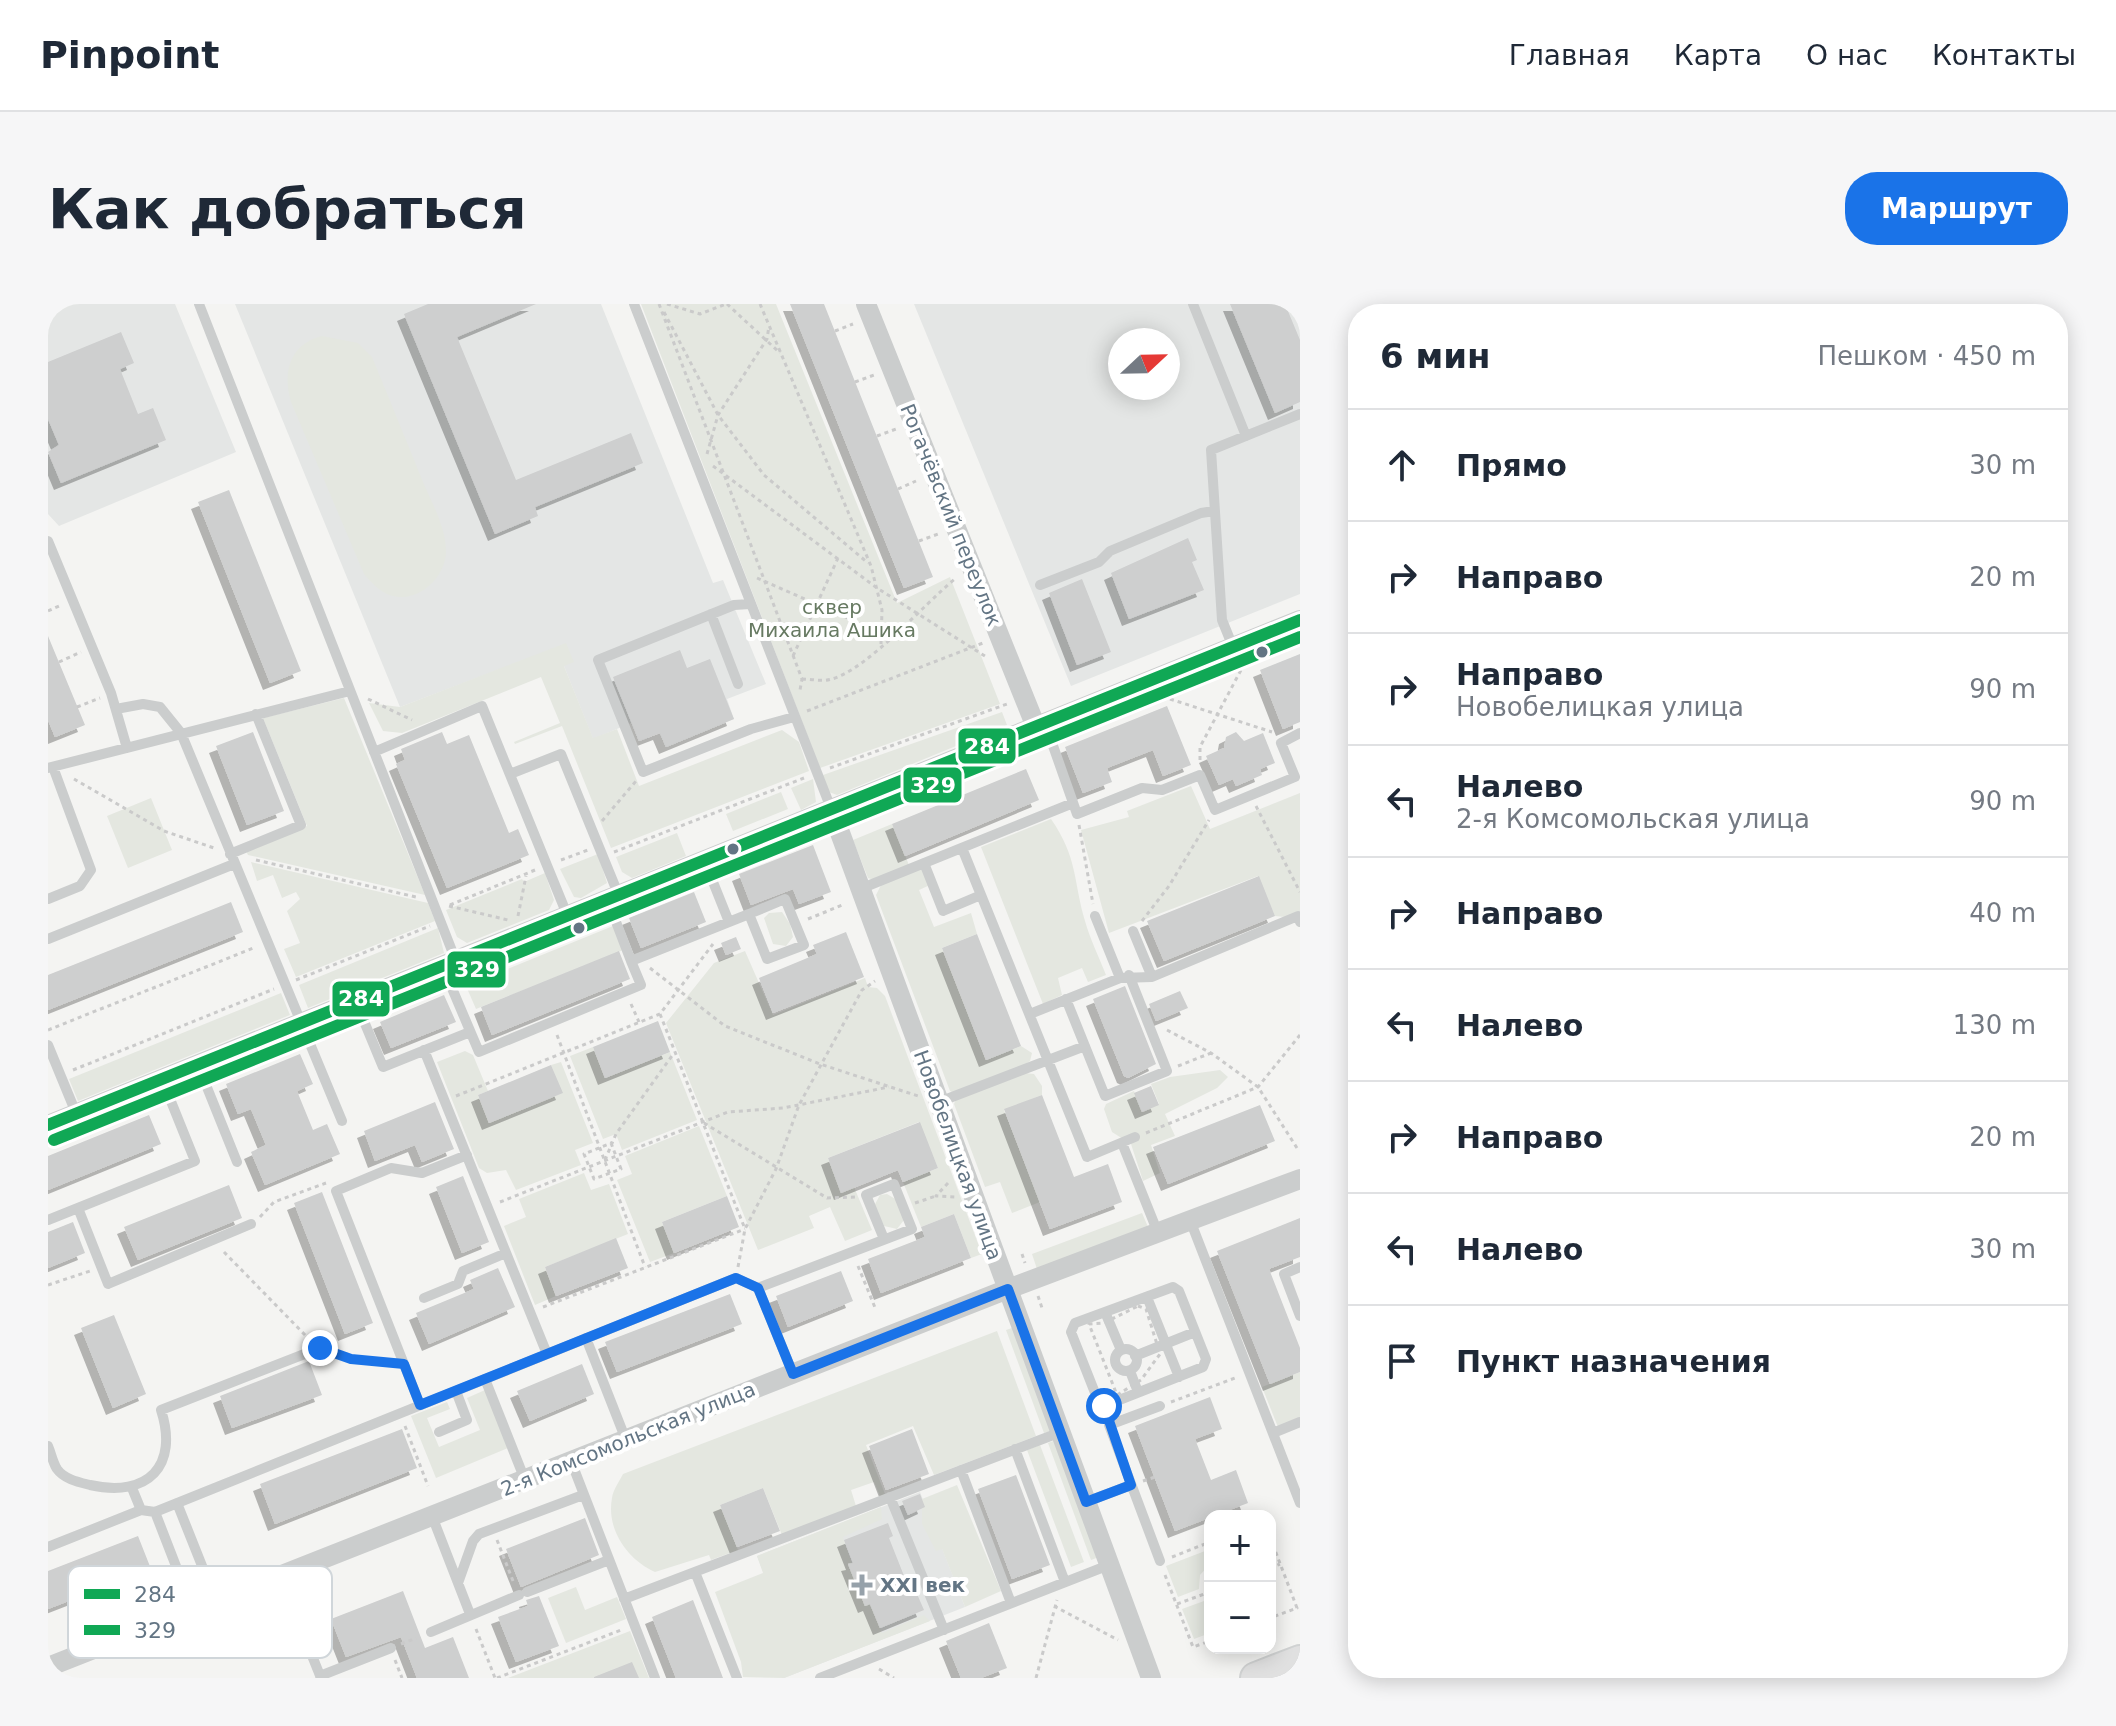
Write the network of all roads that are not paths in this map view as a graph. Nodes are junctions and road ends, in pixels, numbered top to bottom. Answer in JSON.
{"nodes":[{"id":1,"x":199,"y":304,"type":"edge"},
{"id":2,"x":634,"y":304,"type":"edge"},
{"id":3,"x":1193,"y":304,"type":"edge"},
{"id":4,"x":862,"y":313,"type":"edge"},
{"id":5,"x":1300,"y":414,"type":"edge"},
{"id":6,"x":1246,"y":436,"type":"junction"},
{"id":7,"x":1214,"y":511,"type":"junction"},
{"id":8,"x":48,"y":541,"type":"edge"},
{"id":9,"x":1040,"y":585,"type":"dead end"},
{"id":10,"x":750,"y":604,"type":"junction"},
{"id":11,"x":711,"y":614,"type":"junction"},
{"id":12,"x":1300,"y":620,"type":"edge"},
{"id":13,"x":1233,"y":647,"type":"junction"},
{"id":14,"x":738,"y":684,"type":"dead end"},
{"id":15,"x":350,"y":691,"type":"junction"},
{"id":16,"x":116,"y":709,"type":"junction"},
{"id":17,"x":256,"y":714,"type":"junction"},
{"id":18,"x":799,"y":715,"type":"junction"},
{"id":19,"x":1040,"y":725,"type":"junction"},
{"id":20,"x":181,"y":733,"type":"junction"},
{"id":21,"x":1300,"y":733,"type":"edge"},
{"id":22,"x":127,"y":748,"type":"junction"},
{"id":23,"x":374,"y":752,"type":"junction"},
{"id":24,"x":50,"y":767,"type":"edge"},
{"id":25,"x":510,"y":774,"type":"junction"},
{"id":26,"x":1075,"y":808,"type":"junction"},
{"id":27,"x":832,"y":811,"type":"junction"},
{"id":28,"x":962,"y":848,"type":"junction"},
{"id":29,"x":232,"y":859,"type":"junction"},
{"id":30,"x":705,"y":862,"type":"junction"},
{"id":31,"x":924,"y":863,"type":"junction"},
{"id":32,"x":860,"y":889,"type":"junction"},
{"id":33,"x":981,"y":895,"type":"junction"},
{"id":34,"x":613,"y":898,"type":"junction"},
{"id":35,"x":48,"y":899,"type":"edge"},
{"id":36,"x":749,"y":914,"type":"junction"},
{"id":37,"x":1095,"y":916,"type":"road end"},
{"id":38,"x":568,"y":917,"type":"junction"},
{"id":39,"x":729,"y":922,"type":"junction"},
{"id":40,"x":1300,"y":922,"type":"edge"},
{"id":41,"x":1133,"y":931,"type":"road end"},
{"id":42,"x":48,"y":939,"type":"edge"},
{"id":43,"x":634,"y":960,"type":"junction"},
{"id":44,"x":450,"y":964,"type":"junction"},
{"id":45,"x":1124,"y":977,"type":"junction"},
{"id":46,"x":1152,"y":977,"type":"junction"},
{"id":47,"x":1066,"y":999,"type":"junction"},
{"id":48,"x":356,"y":1002,"type":"junction"},
{"id":49,"x":1030,"y":1014,"type":"junction"},
{"id":50,"x":300,"y":1024,"type":"junction"},
{"id":51,"x":470,"y":1032,"type":"junction"},
{"id":52,"x":48,"y":1045,"type":"edge"},
{"id":53,"x":1085,"y":1046,"type":"junction"},
{"id":54,"x":424,"y":1050,"type":"junction"},
{"id":55,"x":1048,"y":1060,"type":"junction"},
{"id":56,"x":198,"y":1065,"type":"junction"},
{"id":57,"x":162,"y":1079,"type":"junction"},
{"id":58,"x":939,"y":1102,"type":"junction"},
{"id":59,"x":76,"y":1113,"type":"junction"},
{"id":60,"x":342,"y":1121,"type":"dead end"},
{"id":61,"x":48,"y":1125,"type":"edge"},
{"id":62,"x":1135,"y":1137,"type":"road end"},
{"id":63,"x":1122,"y":1143,"type":"junction"},
{"id":64,"x":467,"y":1155,"type":"junction"},
{"id":65,"x":237,"y":1162,"type":"dead end"},
{"id":66,"x":1300,"y":1179,"type":"edge"},
{"id":67,"x":78,"y":1208,"type":"junction"},
{"id":68,"x":48,"y":1220,"type":"edge"},
{"id":69,"x":1190,"y":1220,"type":"junction"},
{"id":70,"x":251,"y":1224,"type":"road end"},
{"id":71,"x":1158,"y":1233,"type":"junction"},
{"id":72,"x":884,"y":1239,"type":"junction"},
{"id":73,"x":506,"y":1253,"type":"junction"},
{"id":74,"x":1300,"y":1267,"type":"edge"},
{"id":75,"x":758,"y":1288,"type":"junction"},
{"id":76,"x":1008,"y":1289,"type":"junction"},
{"id":77,"x":1147,"y":1297,"type":"junction"},
{"id":78,"x":424,"y":1298,"type":"dead end"},
{"id":79,"x":1105,"y":1312,"type":"junction"},
{"id":80,"x":1300,"y":1316,"type":"edge"},
{"id":81,"x":1195,"y":1332,"type":"junction"},
{"id":82,"x":586,"y":1338,"type":"junction"},
{"id":83,"x":1166,"y":1344,"type":"junction"},
{"id":84,"x":320,"y":1348,"type":"road end"},
{"id":85,"x":1121,"y":1350,"type":"junction"},
{"id":86,"x":547,"y":1354,"type":"junction"},
{"id":87,"x":1135,"y":1356,"type":"junction"},
{"id":88,"x":1130,"y":1371,"type":"junction"},
{"id":89,"x":793,"y":1374,"type":"junction"},
{"id":90,"x":1179,"y":1377,"type":"junction"},
{"id":91,"x":485,"y":1379,"type":"junction"},
{"id":92,"x":456,"y":1391,"type":"junction"},
{"id":93,"x":1138,"y":1392,"type":"junction"},
{"id":94,"x":420,"y":1405,"type":"junction"},
{"id":95,"x":1104,"y":1406,"type":"junction"},
{"id":96,"x":1161,"y":1406,"type":"road end"},
{"id":97,"x":1300,"y":1422,"type":"edge"},
{"id":98,"x":1109,"y":1425,"type":"junction"},
{"id":99,"x":439,"y":1432,"type":"dead end"},
{"id":100,"x":1061,"y":1432,"type":"junction"},
{"id":101,"x":1273,"y":1433,"type":"junction"},
{"id":102,"x":626,"y":1440,"type":"junction"},
{"id":103,"x":48,"y":1446,"type":"edge"},
{"id":104,"x":1015,"y":1449,"type":"junction"},
{"id":105,"x":571,"y":1461,"type":"junction"},
{"id":106,"x":961,"y":1470,"type":"junction"},
{"id":107,"x":525,"y":1480,"type":"junction"},
{"id":108,"x":1136,"y":1483,"type":"junction"},
{"id":109,"x":132,"y":1488,"type":"junction"},
{"id":110,"x":583,"y":1495,"type":"junction"},
{"id":111,"x":890,"y":1497,"type":"junction"},
{"id":112,"x":1086,"y":1502,"type":"junction"},
{"id":113,"x":177,"y":1503,"type":"junction"},
{"id":114,"x":1300,"y":1503,"type":"edge"},
{"id":115,"x":141,"y":1510,"type":"junction"},
{"id":116,"x":155,"y":1512,"type":"junction"},
{"id":117,"x":432,"y":1516,"type":"junction"},
{"id":118,"x":48,"y":1547,"type":"edge"},
{"id":119,"x":609,"y":1560,"type":"junction"},
{"id":120,"x":1160,"y":1561,"type":"road end"},
{"id":121,"x":1109,"y":1565,"type":"junction"},
{"id":122,"x":176,"y":1566,"type":"edge"},
{"id":123,"x":202,"y":1566,"type":"edge"},
{"id":124,"x":305,"y":1566,"type":"edge"},
{"id":125,"x":695,"y":1572,"type":"junction"},
{"id":126,"x":1065,"y":1582,"type":"junction"},
{"id":127,"x":458,"y":1583,"type":"junction"},
{"id":128,"x":624,"y":1599,"type":"junction"},
{"id":129,"x":1011,"y":1603,"type":"junction"},
{"id":130,"x":470,"y":1614,"type":"junction"},
{"id":131,"x":944,"y":1630,"type":"junction"},
{"id":132,"x":431,"y":1632,"type":"dead end"},
{"id":133,"x":391,"y":1648,"type":"road end"},
{"id":134,"x":71,"y":1658,"type":"edge"},
{"id":135,"x":312,"y":1658,"type":"edge"},
{"id":136,"x":1300,"y":1661,"type":"edge"},
{"id":137,"x":48,"y":1667,"type":"edge"},
{"id":138,"x":320,"y":1677,"type":"edge"},
{"id":139,"x":655,"y":1678,"type":"edge"},
{"id":140,"x":737,"y":1678,"type":"edge"},
{"id":141,"x":820,"y":1678,"type":"edge"},
{"id":142,"x":1151,"y":1678,"type":"edge"},
{"id":143,"x":1256,"y":1678,"type":"edge"}],
"edges":[{"from":1,"to":15,"type":"lane"},
{"from":2,"to":10,"type":"lane"},
{"from":3,"to":6,"type":"lane"},
{"from":4,"to":19,"type":"street","name":"Рогачёвский переулок"},
{"from":5,"to":6,"type":"lane"},
{"from":6,"to":7,"type":"lane"},
{"from":7,"to":9,"type":"lane"},
{"from":7,"to":13,"type":"lane"},
{"from":8,"to":16,"type":"lane"},
{"from":10,"to":11,"type":"lane"},
{"from":10,"to":18,"type":"lane"},
{"from":11,"to":14,"type":"lane"},
{"from":11,"to":18,"type":"lane"},
{"from":12,"to":13,"type":"street"},
{"from":13,"to":19,"type":"street"},
{"from":15,"to":17,"type":"lane"},
{"from":15,"to":23,"type":"lane"},
{"from":16,"to":20,"type":"lane"},
{"from":16,"to":22,"type":"lane"},
{"from":17,"to":20,"type":"lane"},
{"from":17,"to":29,"type":"lane"},
{"from":18,"to":27,"type":"lane"},
{"from":19,"to":26,"type":"lane"},
{"from":19,"to":27,"type":"street"},
{"from":20,"to":22,"type":"lane"},
{"from":20,"to":29,"type":"lane"},
{"from":21,"to":26,"type":"lane"},
{"from":22,"to":24,"type":"lane"},
{"from":23,"to":25,"type":"lane"},
{"from":23,"to":44,"type":"lane"},
{"from":24,"to":35,"type":"lane"},
{"from":25,"to":34,"type":"lane"},
{"from":25,"to":38,"type":"lane"},
{"from":26,"to":28,"type":"lane"},
{"from":27,"to":30,"type":"street"},
{"from":27,"to":32,"type":"street","name":"Новобелицкая улица"},
{"from":28,"to":31,"type":"lane"},
{"from":28,"to":33,"type":"lane"},
{"from":29,"to":42,"type":"lane"},
{"from":29,"to":50,"type":"lane"},
{"from":30,"to":34,"type":"street"},
{"from":30,"to":39,"type":"lane"},
{"from":31,"to":32,"type":"lane"},
{"from":31,"to":33,"type":"lane"},
{"from":32,"to":58,"type":"street","name":"Новобелицкая улица"},
{"from":33,"to":49,"type":"lane"},
{"from":34,"to":38,"type":"street"},
{"from":34,"to":43,"type":"lane"},
{"from":36,"to":36,"type":"lane"},
{"from":36,"to":39,"type":"lane"},
{"from":37,"to":45,"type":"lane"},
{"from":38,"to":44,"type":"street"},
{"from":39,"to":43,"type":"lane"},
{"from":40,"to":46,"type":"lane"},
{"from":41,"to":46,"type":"lane"},
{"from":43,"to":51,"type":"lane"},
{"from":44,"to":48,"type":"street"},
{"from":44,"to":51,"type":"lane"},
{"from":45,"to":46,"type":"lane"},
{"from":45,"to":47,"type":"lane"},
{"from":45,"to":53,"type":"lane"},
{"from":47,"to":49,"type":"lane"},
{"from":47,"to":53,"type":"lane"},
{"from":48,"to":50,"type":"street"},
{"from":48,"to":54,"type":"lane"},
{"from":49,"to":55,"type":"lane"},
{"from":50,"to":56,"type":"street"},
{"from":50,"to":60,"type":"lane"},
{"from":51,"to":54,"type":"lane"},
{"from":52,"to":59,"type":"lane"},
{"from":53,"to":55,"type":"lane"},
{"from":54,"to":64,"type":"lane"},
{"from":55,"to":58,"type":"lane"},
{"from":55,"to":63,"type":"lane"},
{"from":56,"to":57,"type":"street"},
{"from":56,"to":65,"type":"lane"},
{"from":57,"to":59,"type":"street"},
{"from":57,"to":67,"type":"lane"},
{"from":58,"to":76,"type":"street","name":"Новобелицкая улица"},
{"from":59,"to":61,"type":"street"},
{"from":62,"to":63,"type":"lane"},
{"from":63,"to":71,"type":"lane"},
{"from":64,"to":73,"type":"lane"},
{"from":64,"to":94,"type":"lane"},
{"from":66,"to":69,"type":"street","name":"2-я Комсомольская улица"},
{"from":67,"to":68,"type":"lane"},
{"from":67,"to":70,"type":"lane"},
{"from":69,"to":71,"type":"street","name":"2-я Комсомольская улица"},
{"from":69,"to":101,"type":"lane"},
{"from":71,"to":76,"type":"street","name":"2-я Комсомольская улица"},
{"from":72,"to":72,"type":"lane"},
{"from":72,"to":75,"type":"lane"},
{"from":73,"to":78,"type":"lane"},
{"from":73,"to":86,"type":"lane"},
{"from":74,"to":80,"type":"lane"},
{"from":75,"to":82,"type":"lane"},
{"from":75,"to":89,"type":"lane"},
{"from":76,"to":89,"type":"street","name":"2-я Комсомольская улица"},
{"from":76,"to":100,"type":"street","name":"Новобелицкая улица"},
{"from":77,"to":79,"type":"lane"},
{"from":77,"to":81,"type":"lane"},
{"from":77,"to":83,"type":"lane"},
{"from":79,"to":85,"type":"lane"},
{"from":79,"to":95,"type":"lane"},
{"from":81,"to":83,"type":"lane"},
{"from":81,"to":90,"type":"lane"},
{"from":82,"to":86,"type":"lane"},
{"from":82,"to":102,"type":"lane"},
{"from":83,"to":87,"type":"lane"},
{"from":83,"to":90,"type":"lane"},
{"from":84,"to":109,"type":"lane"},
{"from":85,"to":87,"type":"lane"},
{"from":85,"to":88,"type":"lane"},
{"from":86,"to":91,"type":"lane"},
{"from":87,"to":88,"type":"lane"},
{"from":88,"to":93,"type":"lane"},
{"from":89,"to":102,"type":"street","name":"2-я Комсомольская улица"},
{"from":90,"to":93,"type":"lane"},
{"from":91,"to":92,"type":"lane"},
{"from":91,"to":107,"type":"lane"},
{"from":92,"to":94,"type":"lane"},
{"from":92,"to":99,"type":"lane"},
{"from":93,"to":95,"type":"lane"},
{"from":94,"to":113,"type":"lane"},
{"from":95,"to":98,"type":"lane"},
{"from":96,"to":98,"type":"lane"},
{"from":97,"to":101,"type":"lane"},
{"from":98,"to":108,"type":"lane"},
{"from":100,"to":104,"type":"lane"},
{"from":100,"to":112,"type":"street","name":"Новобелицкая улица"},
{"from":101,"to":114,"type":"lane"},
{"from":102,"to":105,"type":"street","name":"2-я Комсомольская улица"},
{"from":103,"to":109,"type":"lane"},
{"from":104,"to":106,"type":"lane"},
{"from":104,"to":126,"type":"lane"},
{"from":105,"to":107,"type":"street","name":"2-я Комсомольская улица"},
{"from":105,"to":110,"type":"lane"},
{"from":106,"to":111,"type":"lane"},
{"from":106,"to":129,"type":"lane"},
{"from":107,"to":117,"type":"street","name":"2-я Комсомольская улица"},
{"from":108,"to":112,"type":"lane"},
{"from":108,"to":120,"type":"lane"},
{"from":109,"to":115,"type":"lane"},
{"from":110,"to":119,"type":"lane"},
{"from":110,"to":127,"type":"lane"},
{"from":111,"to":125,"type":"lane"},
{"from":111,"to":131,"type":"lane"},
{"from":112,"to":121,"type":"street","name":"Новобелицкая улица"},
{"from":113,"to":116,"type":"lane"},
{"from":113,"to":123,"type":"lane"},
{"from":115,"to":116,"type":"lane"},
{"from":115,"to":118,"type":"lane"},
{"from":116,"to":122,"type":"lane"},
{"from":117,"to":124,"type":"street","name":"2-я Комсомольская улица"},
{"from":117,"to":127,"type":"lane"},
{"from":119,"to":128,"type":"lane"},
{"from":119,"to":130,"type":"lane"},
{"from":121,"to":126,"type":"lane"},
{"from":121,"to":142,"type":"street","name":"Новобелицкая улица"},
{"from":125,"to":128,"type":"lane"},
{"from":125,"to":140,"type":"lane"},
{"from":126,"to":129,"type":"lane"},
{"from":127,"to":130,"type":"lane"},
{"from":128,"to":139,"type":"lane"},
{"from":129,"to":131,"type":"lane"},
{"from":130,"to":132,"type":"lane"},
{"from":131,"to":141,"type":"lane"},
{"from":133,"to":138,"type":"lane"},
{"from":134,"to":137,"type":"street","name":"2-я Комсомольская улица"},
{"from":135,"to":138,"type":"lane"},
{"from":136,"to":143,"type":"street"}]}
